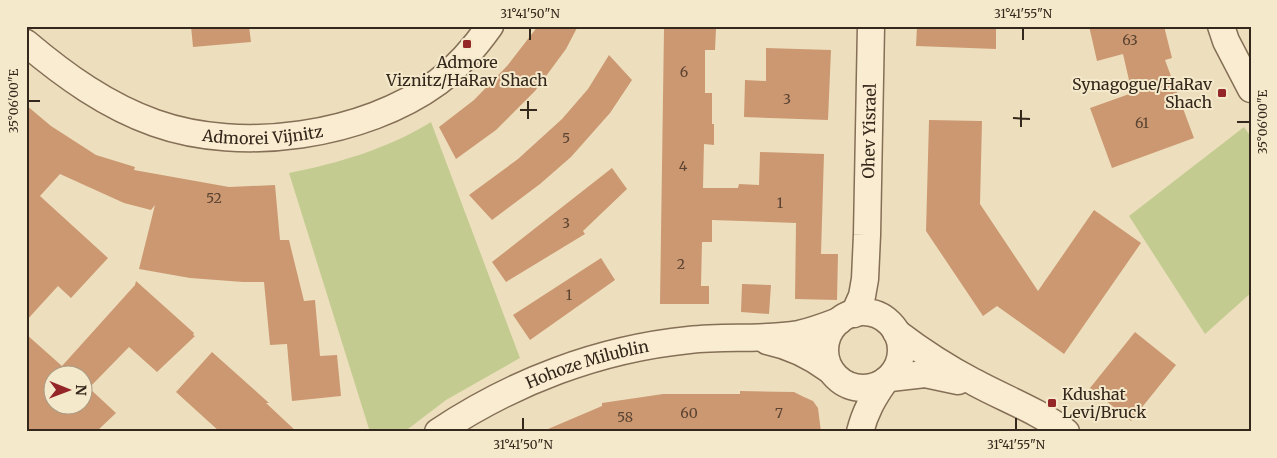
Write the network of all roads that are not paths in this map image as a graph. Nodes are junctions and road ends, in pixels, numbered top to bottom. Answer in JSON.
{"nodes":[{"id":1,"x":490,"y":26,"type":"edge"},
{"id":2,"x":871,"y":26,"type":"edge"},
{"id":3,"x":1220,"y":26,"type":"edge"},
{"id":4,"x":26,"y":43,"type":"edge"},
{"id":5,"x":1251,"y":89,"type":"edge"},
{"id":6,"x":867,"y":235,"type":"junction"},
{"id":7,"x":846,"y":318,"type":"junction"},
{"id":8,"x":891,"y":326,"type":"junction"},
{"id":9,"x":749,"y":337,"type":"junction"},
{"id":10,"x":835,"y":375,"type":"junction"},
{"id":11,"x":888,"y":379,"type":"junction"},
{"id":12,"x":990,"y":390,"type":"junction"},
{"id":13,"x":438,"y":432,"type":"edge"},
{"id":14,"x":858,"y":432,"type":"edge"},
{"id":15,"x":1066,"y":432,"type":"edge"}],
"edges":[{"from":1,"to":4,"type":"street","name":"Admorei Vijnitz"},
{"from":2,"to":6,"type":"street","name":"Ohev Yisrael"},
{"from":3,"to":5,"type":"street"},
{"from":6,"to":7,"type":"street"},
{"from":6,"to":8,"type":"street"},
{"from":7,"to":8,"type":"street"},
{"from":7,"to":9,"type":"street"},
{"from":7,"to":10,"type":"street"},
{"from":8,"to":11,"type":"street"},
{"from":8,"to":12,"type":"street"},
{"from":9,"to":10,"type":"street"},
{"from":9,"to":13,"type":"street","name":"Hohoze Milublin"},
{"from":10,"to":11,"type":"street"},
{"from":10,"to":14,"type":"street"},
{"from":11,"to":12,"type":"street"},
{"from":11,"to":14,"type":"street"},
{"from":12,"to":15,"type":"street"}]}
